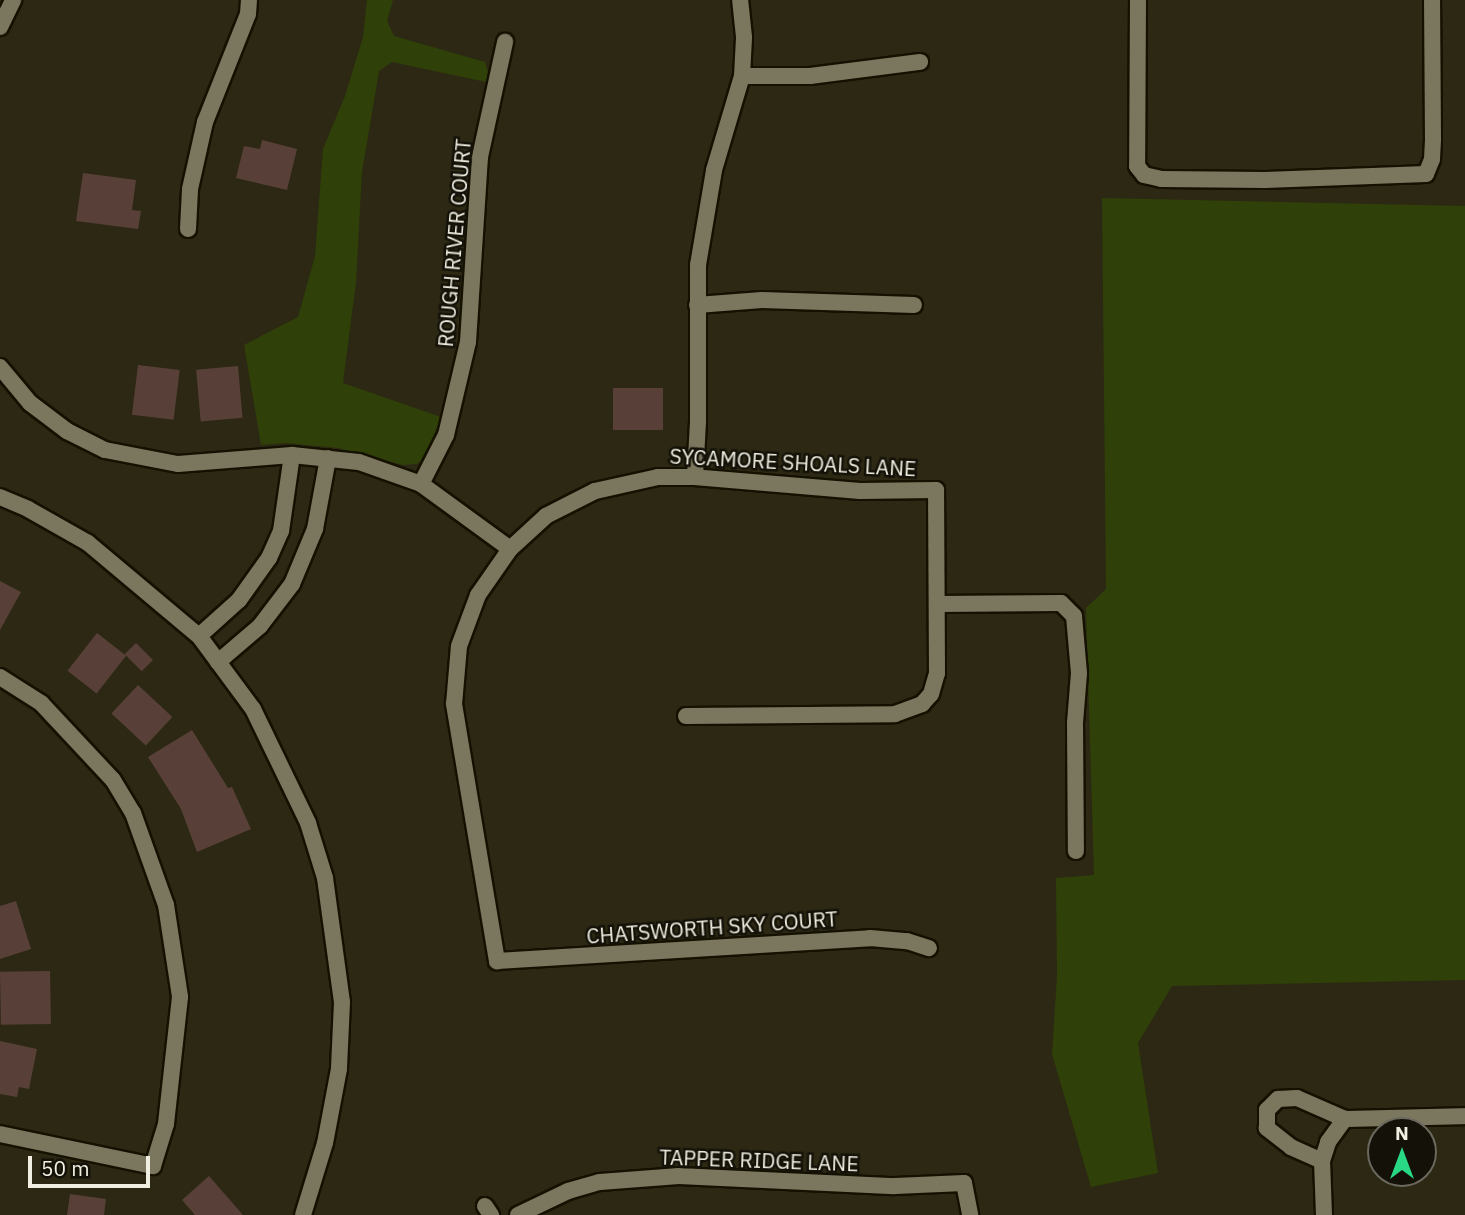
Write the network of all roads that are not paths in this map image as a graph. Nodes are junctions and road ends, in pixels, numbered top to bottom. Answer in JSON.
{"nodes":[{"id":1,"x":13,"y":0,"type":"edge"},
{"id":2,"x":249,"y":0,"type":"edge"},
{"id":3,"x":740,"y":0,"type":"edge"},
{"id":4,"x":1138,"y":0,"type":"edge"},
{"id":5,"x":1432,"y":0,"type":"edge"},
{"id":6,"x":0,"y":27,"type":"edge"},
{"id":7,"x":505,"y":42,"type":"dead end"},
{"id":8,"x":920,"y":62,"type":"dead end"},
{"id":9,"x":742,"y":76,"type":"junction"},
{"id":10,"x":188,"y":229,"type":"dead end"},
{"id":11,"x":697,"y":305,"type":"junction"},
{"id":12,"x":914,"y":305,"type":"dead end"},
{"id":13,"x":0,"y":367,"type":"edge"},
{"id":14,"x":292,"y":455,"type":"junction"},
{"id":15,"x":328,"y":458,"type":"junction"},
{"id":16,"x":695,"y":477,"type":"junction"},
{"id":17,"x":421,"y":484,"type":"junction"},
{"id":18,"x":0,"y":497,"type":"edge"},
{"id":19,"x":510,"y":549,"type":"junction"},
{"id":20,"x":937,"y":604,"type":"junction"},
{"id":21,"x":199,"y":636,"type":"junction"},
{"id":22,"x":218,"y":662,"type":"junction"},
{"id":23,"x":0,"y":677,"type":"edge"},
{"id":24,"x":686,"y":716,"type":"dead end"},
{"id":25,"x":1076,"y":851,"type":"dead end"},
{"id":26,"x":929,"y":948,"type":"dead end"},
{"id":27,"x":497,"y":961,"type":"joint"},
{"id":28,"x":1465,"y":1116,"type":"edge"},
{"id":29,"x":1345,"y":1119,"type":"junction"},
{"id":30,"x":0,"y":1134,"type":"edge"},
{"id":31,"x":1322,"y":1161,"type":"junction"},
{"id":32,"x":303,"y":1215,"type":"edge"},
{"id":33,"x":518,"y":1215,"type":"edge"},
{"id":34,"x":970,"y":1215,"type":"edge"},
{"id":35,"x":1324,"y":1215,"type":"edge"}],
"edges":[{"from":1,"to":6,"type":"street"},
{"from":2,"to":10,"type":"street"},
{"from":3,"to":9,"type":"street"},
{"from":4,"to":5,"type":"street"},
{"from":7,"to":17,"type":"street","name":"ROUGH RIVER COURT"},
{"from":8,"to":9,"type":"street"},
{"from":9,"to":11,"type":"street"},
{"from":11,"to":12,"type":"street"},
{"from":11,"to":16,"type":"street"},
{"from":13,"to":14,"type":"street"},
{"from":14,"to":15,"type":"street"},
{"from":14,"to":21,"type":"street"},
{"from":15,"to":17,"type":"street"},
{"from":15,"to":22,"type":"street"},
{"from":16,"to":19,"type":"street","name":"SYCAMORE SHOALS LANE"},
{"from":16,"to":20,"type":"street","name":"SYCAMORE SHOALS LANE"},
{"from":17,"to":19,"type":"street"},
{"from":18,"to":21,"type":"street"},
{"from":19,"to":27,"type":"street","name":"SYCAMORE SHOALS LANE"},
{"from":20,"to":24,"type":"street"},
{"from":20,"to":25,"type":"street"},
{"from":21,"to":22,"type":"street"},
{"from":22,"to":32,"type":"street"},
{"from":23,"to":30,"type":"street"},
{"from":26,"to":27,"type":"street","name":"CHATSWORTH SKY COURT"},
{"from":28,"to":29,"type":"street"},
{"from":29,"to":31,"type":"street"},
{"from":29,"to":31,"type":"street"},
{"from":31,"to":35,"type":"street"},
{"from":33,"to":34,"type":"street","name":"TAPPER RIDGE LANE"}]}
